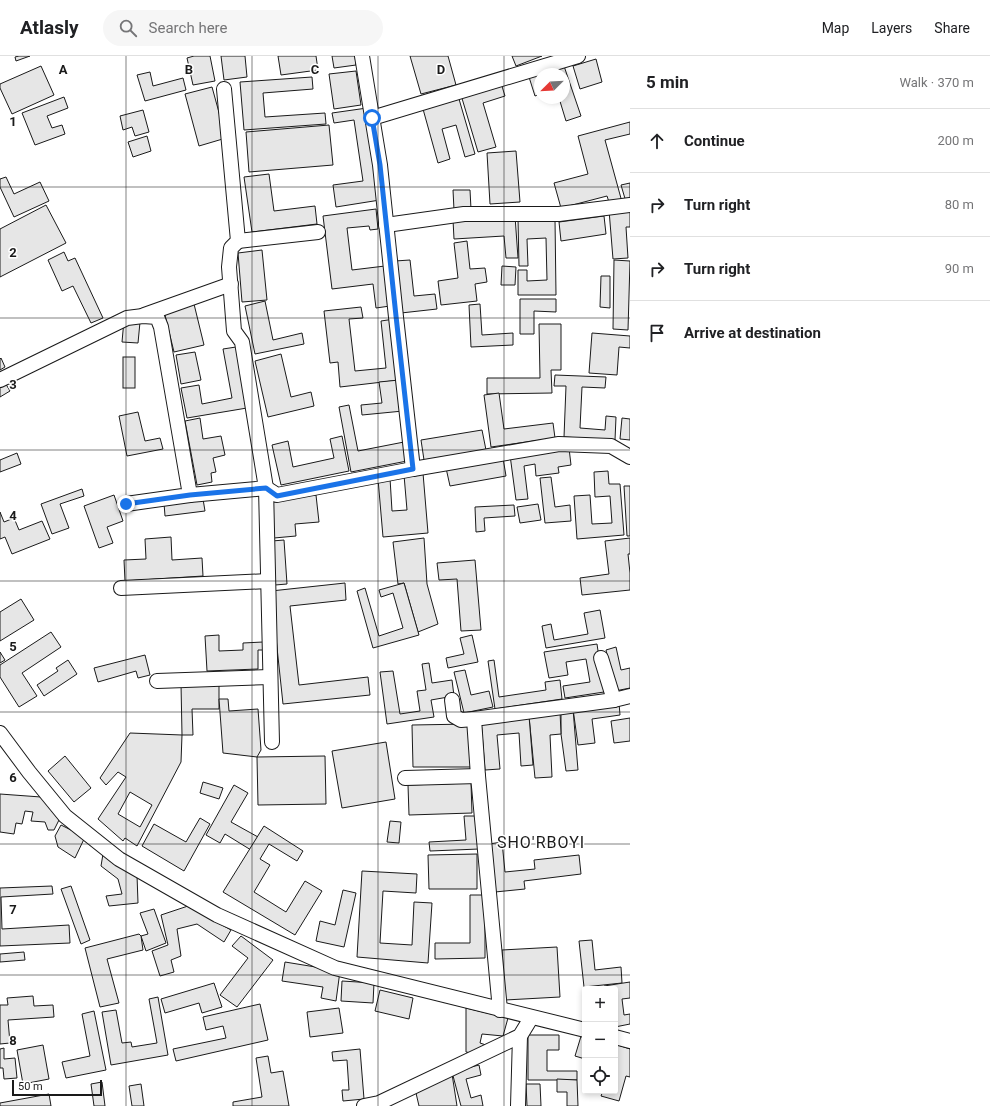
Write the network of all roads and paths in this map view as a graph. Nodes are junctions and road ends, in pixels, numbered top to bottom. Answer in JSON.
{"nodes":[{"id":1,"x":362,"y":56,"type":"edge"},
{"id":2,"x":578,"y":56,"type":"edge"},
{"id":3,"x":224,"y":89,"type":"dead end"},
{"id":4,"x":372,"y":118,"type":"junction"},
{"id":5,"x":630,"y":205,"type":"edge"},
{"id":6,"x":386,"y":225,"type":"junction"},
{"id":7,"x":318,"y":232,"type":"dead end"},
{"id":8,"x":238,"y":241,"type":"junction"},
{"id":9,"x":231,"y":284,"type":"junction"},
{"id":10,"x":143,"y":316,"type":"junction"},
{"id":11,"x":0,"y":380,"type":"edge"},
{"id":12,"x":630,"y":457,"type":"edge"},
{"id":13,"x":413,"y":469,"type":"junction"},
{"id":14,"x":266,"y":488,"type":"junction"},
{"id":15,"x":190,"y":495,"type":"junction"},
{"id":16,"x":126,"y":504,"type":"dead end"},
{"id":17,"x":268,"y":581,"type":"junction"},
{"id":18,"x":121,"y":588,"type":"dead end"},
{"id":19,"x":602,"y":658,"type":"dead end"},
{"id":20,"x":270,"y":678,"type":"junction"},
{"id":21,"x":157,"y":681,"type":"dead end"},
{"id":22,"x":630,"y":696,"type":"edge"},
{"id":23,"x":452,"y":700,"type":"dead end"},
{"id":24,"x":614,"y":700,"type":"junction"},
{"id":25,"x":474,"y":719,"type":"junction"},
{"id":26,"x":0,"y":734,"type":"edge"},
{"id":27,"x":272,"y":742,"type":"dead end"},
{"id":28,"x":478,"y":776,"type":"junction"},
{"id":29,"x":405,"y":778,"type":"dead end"},
{"id":30,"x":500,"y":1010,"type":"junction"},
{"id":31,"x":531,"y":1018,"type":"junction"},
{"id":32,"x":582,"y":1029,"type":"edge"},
{"id":33,"x":520,"y":1036,"type":"junction"},
{"id":34,"x":618,"y":1038,"type":"edge"},
{"id":35,"x":630,"y":1041,"type":"edge"},
{"id":36,"x":379,"y":1105,"type":"edge"},
{"id":37,"x":364,"y":1106,"type":"edge"},
{"id":38,"x":518,"y":1106,"type":"edge"}],
"edges":[{"from":1,"to":4,"type":"street"},
{"from":2,"to":4,"type":"street"},
{"from":3,"to":8,"type":"street"},
{"from":4,"to":6,"type":"street"},
{"from":5,"to":6,"type":"street"},
{"from":6,"to":13,"type":"street"},
{"from":7,"to":8,"type":"street"},
{"from":8,"to":9,"type":"street"},
{"from":9,"to":10,"type":"street"},
{"from":9,"to":14,"type":"street"},
{"from":10,"to":11,"type":"street"},
{"from":10,"to":15,"type":"street"},
{"from":12,"to":13,"type":"street"},
{"from":13,"to":14,"type":"street"},
{"from":14,"to":15,"type":"street"},
{"from":14,"to":17,"type":"street"},
{"from":15,"to":16,"type":"street"},
{"from":17,"to":18,"type":"street"},
{"from":17,"to":20,"type":"street"},
{"from":19,"to":24,"type":"street"},
{"from":20,"to":21,"type":"street"},
{"from":20,"to":27,"type":"street"},
{"from":22,"to":24,"type":"street"},
{"from":23,"to":25,"type":"street"},
{"from":24,"to":25,"type":"street"},
{"from":25,"to":28,"type":"street"},
{"from":26,"to":30,"type":"street"},
{"from":28,"to":29,"type":"street"},
{"from":28,"to":30,"type":"street"},
{"from":30,"to":31,"type":"street"},
{"from":31,"to":32,"type":"street"},
{"from":31,"to":33,"type":"street"},
{"from":33,"to":36,"type":"street"},
{"from":33,"to":38,"type":"street"},
{"from":34,"to":35,"type":"street"},
{"from":36,"to":37,"type":"street"}]}
